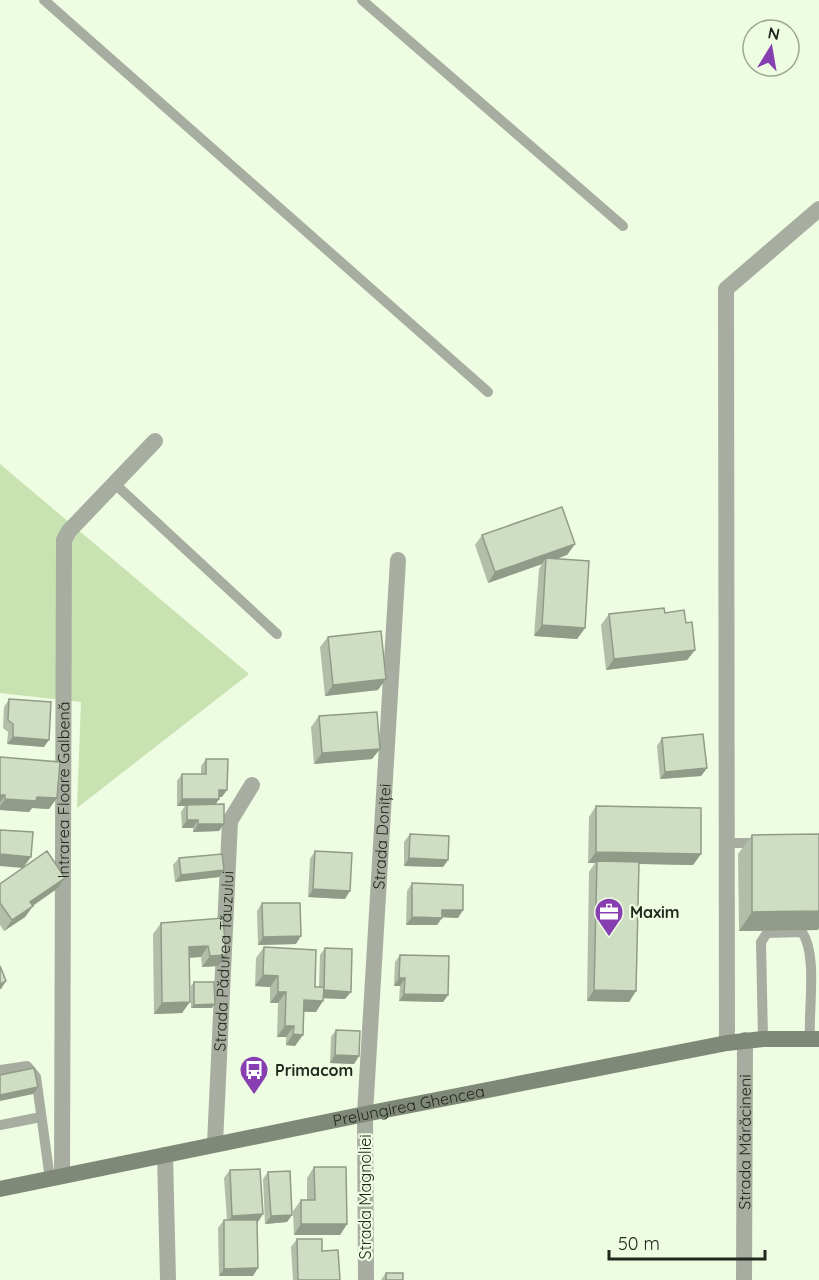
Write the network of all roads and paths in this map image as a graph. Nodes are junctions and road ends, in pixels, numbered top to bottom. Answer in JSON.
{"nodes":[{"id":1,"x":44,"y":0,"type":"edge"},
{"id":2,"x":362,"y":0,"type":"edge"},
{"id":3,"x":819,"y":209,"type":"edge"},
{"id":4,"x":623,"y":226,"type":"dead end"},
{"id":5,"x":488,"y":392,"type":"dead end"},
{"id":6,"x":155,"y":441,"type":"dead end"},
{"id":7,"x":115,"y":484,"type":"junction"},
{"id":8,"x":398,"y":560,"type":"dead end"},
{"id":9,"x":277,"y":634,"type":"dead end"},
{"id":10,"x":252,"y":785,"type":"dead end"},
{"id":11,"x":726,"y":843,"type":"junction"},
{"id":12,"x":773,"y":843,"type":"edge"},
{"id":13,"x":763,"y":1039,"type":"junction"},
{"id":14,"x":815,"y":1039,"type":"edge"},
{"id":15,"x":745,"y":1040,"type":"junction"},
{"id":16,"x":727,"y":1043,"type":"junction"},
{"id":17,"x":0,"y":1070,"type":"edge"},
{"id":18,"x":365,"y":1114,"type":"junction"},
{"id":19,"x":41,"y":1117,"type":"junction"},
{"id":20,"x":0,"y":1125,"type":"edge"},
{"id":21,"x":215,"y":1144,"type":"junction"},
{"id":22,"x":165,"y":1155,"type":"junction"},
{"id":23,"x":56,"y":1177,"type":"junction"},
{"id":24,"x":0,"y":1189,"type":"edge"},
{"id":25,"x":168,"y":1280,"type":"edge"},
{"id":26,"x":366,"y":1280,"type":"edge"},
{"id":27,"x":744,"y":1280,"type":"edge"}],
"edges":[{"from":1,"to":5,"type":"lane"},
{"from":2,"to":4,"type":"lane"},
{"from":3,"to":11,"type":"street"},
{"from":6,"to":7,"type":"street","name":"Intrarea Floare Galbenă"},
{"from":7,"to":9,"type":"lane"},
{"from":7,"to":23,"type":"street","name":"Intrarea Floare Galbenă"},
{"from":8,"to":18,"type":"street","name":"Strada Doniței"},
{"from":10,"to":21,"type":"street","name":"Strada Pădurea Tăuzului"},
{"from":11,"to":12,"type":"lane"},
{"from":11,"to":16,"type":"street"},
{"from":13,"to":14,"type":"main road","name":"Prelungirea Ghencea"},
{"from":13,"to":14,"type":"lane"},
{"from":13,"to":15,"type":"main road","name":"Prelungirea Ghencea"},
{"from":15,"to":16,"type":"main road","name":"Prelungirea Ghencea"},
{"from":15,"to":27,"type":"street","name":"Strada Mărăcineni"},
{"from":16,"to":18,"type":"main road","name":"Prelungirea Ghencea"},
{"from":17,"to":19,"type":"lane"},
{"from":18,"to":21,"type":"main road","name":"Prelungirea Ghencea"},
{"from":18,"to":26,"type":"street","name":"Strada Magnoliei"},
{"from":19,"to":20,"type":"lane"},
{"from":19,"to":23,"type":"lane"},
{"from":21,"to":22,"type":"main road","name":"Prelungirea Ghencea"},
{"from":22,"to":23,"type":"main road","name":"Prelungirea Ghencea"},
{"from":22,"to":25,"type":"street"},
{"from":23,"to":24,"type":"main road","name":"Prelungirea Ghencea"}]}
